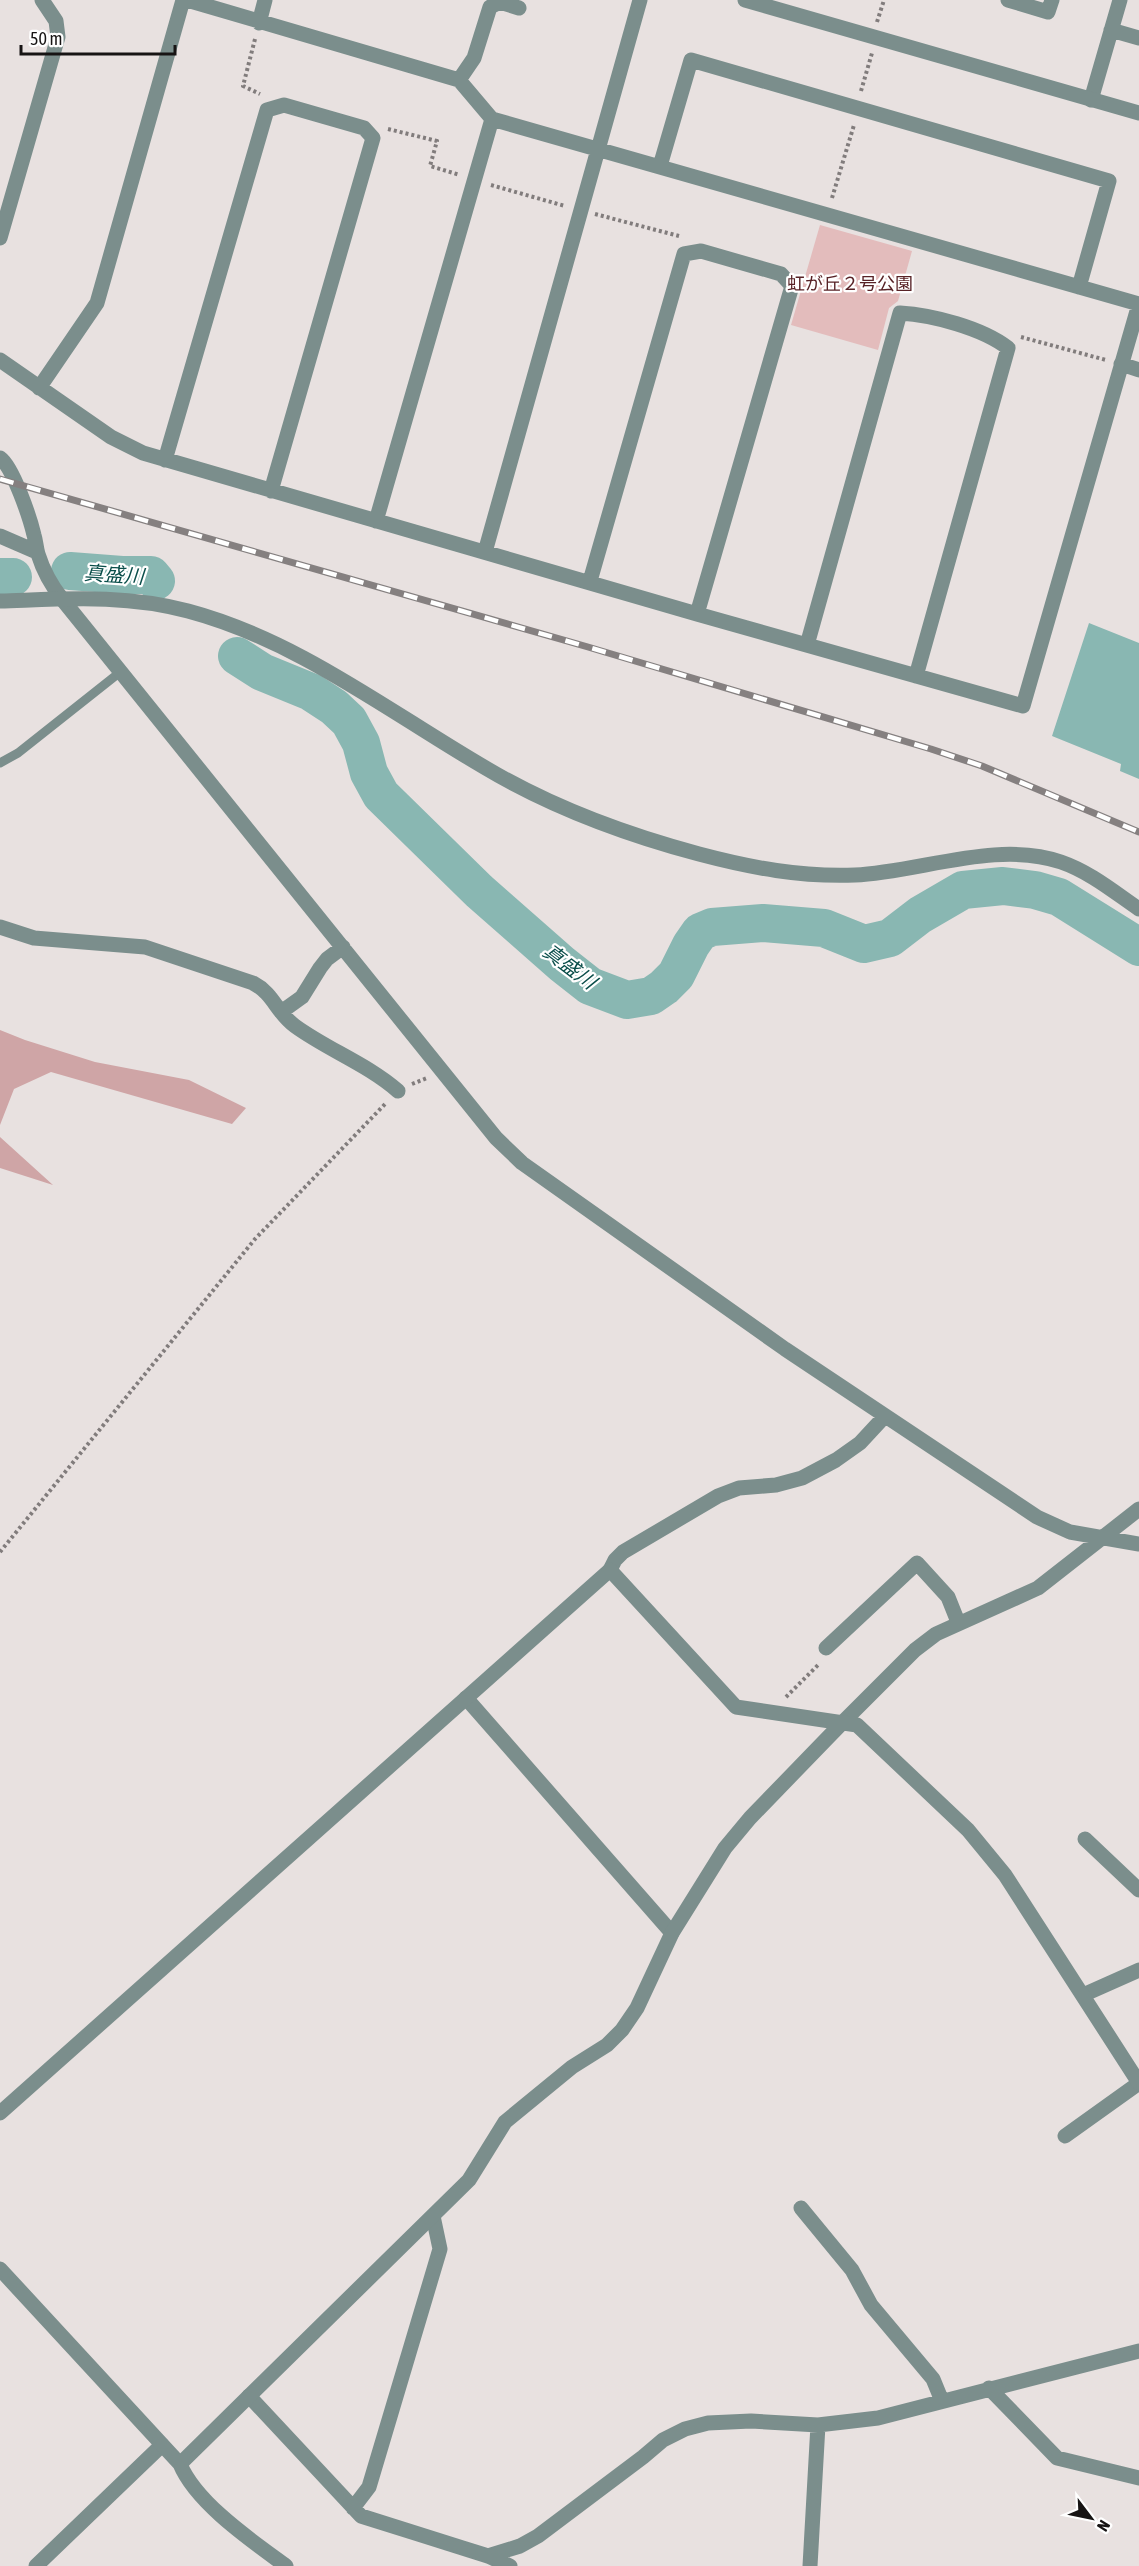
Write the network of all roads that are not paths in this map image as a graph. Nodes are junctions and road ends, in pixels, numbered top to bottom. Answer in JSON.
{"nodes":[{"id":1,"x":42,"y":0,"type":"edge"},
{"id":2,"x":185,"y":0,"type":"edge"},
{"id":3,"x":265,"y":0,"type":"edge"},
{"id":4,"x":640,"y":0,"type":"edge"},
{"id":5,"x":746,"y":0,"type":"edge"},
{"id":6,"x":1008,"y":0,"type":"edge"},
{"id":7,"x":1052,"y":0,"type":"edge"},
{"id":8,"x":1120,"y":0,"type":"edge"},
{"id":9,"x":519,"y":8,"type":"dead end"},
{"id":10,"x":259,"y":23,"type":"junction"},
{"id":11,"x":1111,"y":30,"type":"junction"},
{"id":12,"x":1139,"y":38,"type":"edge"},
{"id":13,"x":459,"y":80,"type":"junction"},
{"id":14,"x":1091,"y":100,"type":"junction"},
{"id":15,"x":1139,"y":113,"type":"edge"},
{"id":16,"x":492,"y":119,"type":"junction"},
{"id":17,"x":599,"y":148,"type":"junction"},
{"id":18,"x":660,"y":166,"type":"junction"},
{"id":19,"x":0,"y":238,"type":"edge"},
{"id":20,"x":1078,"y":287,"type":"junction"},
{"id":21,"x":1139,"y":304,"type":"edge"},
{"id":22,"x":0,"y":360,"type":"edge"},
{"id":23,"x":1121,"y":364,"type":"junction"},
{"id":24,"x":1139,"y":370,"type":"edge"},
{"id":25,"x":39,"y":388,"type":"junction"},
{"id":26,"x":0,"y":458,"type":"edge"},
{"id":27,"x":165,"y":460,"type":"junction"},
{"id":28,"x":272,"y":491,"type":"junction"},
{"id":29,"x":376,"y":521,"type":"junction"},
{"id":30,"x":0,"y":536,"type":"edge"},
{"id":31,"x":37,"y":552,"type":"junction"},
{"id":32,"x":485,"y":552,"type":"junction"},
{"id":33,"x":591,"y":581,"type":"junction"},
{"id":34,"x":62,"y":599,"type":"junction"},
{"id":35,"x":0,"y":601,"type":"edge"},
{"id":36,"x":697,"y":614,"type":"junction"},
{"id":37,"x":807,"y":645,"type":"junction"},
{"id":38,"x":119,"y":672,"type":"junction"},
{"id":39,"x":916,"y":676,"type":"junction"},
{"id":40,"x":0,"y":763,"type":"edge"},
{"id":41,"x":1139,"y":909,"type":"edge"},
{"id":42,"x":0,"y":927,"type":"edge"},
{"id":43,"x":343,"y":947,"type":"junction"},
{"id":44,"x":281,"y":1012,"type":"junction"},
{"id":45,"x":398,"y":1091,"type":"road end"},
{"id":46,"x":885,"y":1416,"type":"junction"},
{"id":47,"x":1139,"y":1509,"type":"edge"},
{"id":48,"x":1103,"y":1538,"type":"junction"},
{"id":49,"x":1139,"y":1544,"type":"edge"},
{"id":50,"x":610,"y":1570,"type":"junction"},
{"id":51,"x":958,"y":1622,"type":"junction"},
{"id":52,"x":826,"y":1648,"type":"road end"},
{"id":53,"x":466,"y":1698,"type":"junction"},
{"id":54,"x":842,"y":1723,"type":"junction"},
{"id":55,"x":1085,"y":1839,"type":"dead end"},
{"id":56,"x":1139,"y":1890,"type":"edge"},
{"id":57,"x":672,"y":1933,"type":"junction"},
{"id":58,"x":1139,"y":1970,"type":"edge"},
{"id":59,"x":1083,"y":1995,"type":"junction"},
{"id":60,"x":1139,"y":2083,"type":"edge"},
{"id":61,"x":0,"y":2112,"type":"edge"},
{"id":62,"x":1065,"y":2136,"type":"dead end"},
{"id":63,"x":801,"y":2208,"type":"dead end"},
{"id":64,"x":433,"y":2216,"type":"junction"},
{"id":65,"x":0,"y":2269,"type":"edge"},
{"id":66,"x":1139,"y":2351,"type":"edge"},
{"id":67,"x":989,"y":2388,"type":"junction"},
{"id":68,"x":249,"y":2396,"type":"junction"},
{"id":69,"x":942,"y":2401,"type":"junction"},
{"id":70,"x":818,"y":2425,"type":"junction"},
{"id":71,"x":162,"y":2445,"type":"junction"},
{"id":72,"x":180,"y":2464,"type":"junction"},
{"id":73,"x":1139,"y":2478,"type":"edge"},
{"id":74,"x":353,"y":2508,"type":"junction"},
{"id":75,"x":488,"y":2556,"type":"junction"},
{"id":76,"x":36,"y":2566,"type":"edge"},
{"id":77,"x":286,"y":2566,"type":"edge"},
{"id":78,"x":510,"y":2566,"type":"edge"},
{"id":79,"x":810,"y":2566,"type":"edge"}],
"edges":[{"from":1,"to":19,"type":"street"},
{"from":2,"to":10,"type":"street"},
{"from":2,"to":25,"type":"street"},
{"from":3,"to":10,"type":"street"},
{"from":4,"to":17,"type":"street"},
{"from":5,"to":14,"type":"street"},
{"from":6,"to":7,"type":"street"},
{"from":8,"to":11,"type":"street"},
{"from":9,"to":13,"type":"street"},
{"from":10,"to":13,"type":"street"},
{"from":11,"to":12,"type":"street"},
{"from":11,"to":14,"type":"street"},
{"from":13,"to":16,"type":"street"},
{"from":14,"to":15,"type":"street"},
{"from":16,"to":17,"type":"street"},
{"from":16,"to":29,"type":"street"},
{"from":17,"to":18,"type":"street"},
{"from":17,"to":32,"type":"street"},
{"from":18,"to":20,"type":"street"},
{"from":18,"to":20,"type":"street"},
{"from":20,"to":21,"type":"street"},
{"from":21,"to":23,"type":"street"},
{"from":22,"to":25,"type":"street"},
{"from":23,"to":24,"type":"street"},
{"from":23,"to":39,"type":"street"},
{"from":25,"to":27,"type":"street"},
{"from":26,"to":31,"type":"street"},
{"from":27,"to":28,"type":"street"},
{"from":27,"to":28,"type":"street"},
{"from":28,"to":29,"type":"street"},
{"from":29,"to":32,"type":"street"},
{"from":30,"to":31,"type":"street"},
{"from":31,"to":34,"type":"street"},
{"from":32,"to":33,"type":"street"},
{"from":33,"to":36,"type":"street"},
{"from":33,"to":36,"type":"street"},
{"from":34,"to":35,"type":"street"},
{"from":34,"to":38,"type":"street"},
{"from":34,"to":41,"type":"street"},
{"from":36,"to":37,"type":"street"},
{"from":37,"to":39,"type":"street"},
{"from":37,"to":39,"type":"street"},
{"from":38,"to":40,"type":"lane"},
{"from":38,"to":43,"type":"street"},
{"from":42,"to":44,"type":"street"},
{"from":43,"to":44,"type":"street"},
{"from":43,"to":46,"type":"street"},
{"from":44,"to":45,"type":"street"},
{"from":46,"to":48,"type":"street"},
{"from":46,"to":50,"type":"street"},
{"from":47,"to":48,"type":"street"},
{"from":48,"to":49,"type":"street"},
{"from":48,"to":51,"type":"street"},
{"from":50,"to":53,"type":"street"},
{"from":50,"to":54,"type":"street"},
{"from":51,"to":52,"type":"street"},
{"from":51,"to":54,"type":"street"},
{"from":53,"to":57,"type":"street"},
{"from":53,"to":61,"type":"street"},
{"from":54,"to":57,"type":"street"},
{"from":54,"to":59,"type":"street"},
{"from":55,"to":56,"type":"street"},
{"from":57,"to":64,"type":"street"},
{"from":58,"to":59,"type":"street"},
{"from":59,"to":60,"type":"street"},
{"from":60,"to":62,"type":"street"},
{"from":63,"to":69,"type":"street"},
{"from":64,"to":68,"type":"street"},
{"from":64,"to":74,"type":"street"},
{"from":65,"to":71,"type":"street"},
{"from":66,"to":67,"type":"street"},
{"from":67,"to":69,"type":"street"},
{"from":67,"to":73,"type":"street"},
{"from":68,"to":72,"type":"street"},
{"from":68,"to":74,"type":"street"},
{"from":69,"to":70,"type":"street"},
{"from":70,"to":75,"type":"street"},
{"from":70,"to":79,"type":"street"},
{"from":71,"to":72,"type":"street"},
{"from":71,"to":76,"type":"street"},
{"from":72,"to":77,"type":"street"},
{"from":74,"to":75,"type":"street"},
{"from":75,"to":78,"type":"street"}]}
